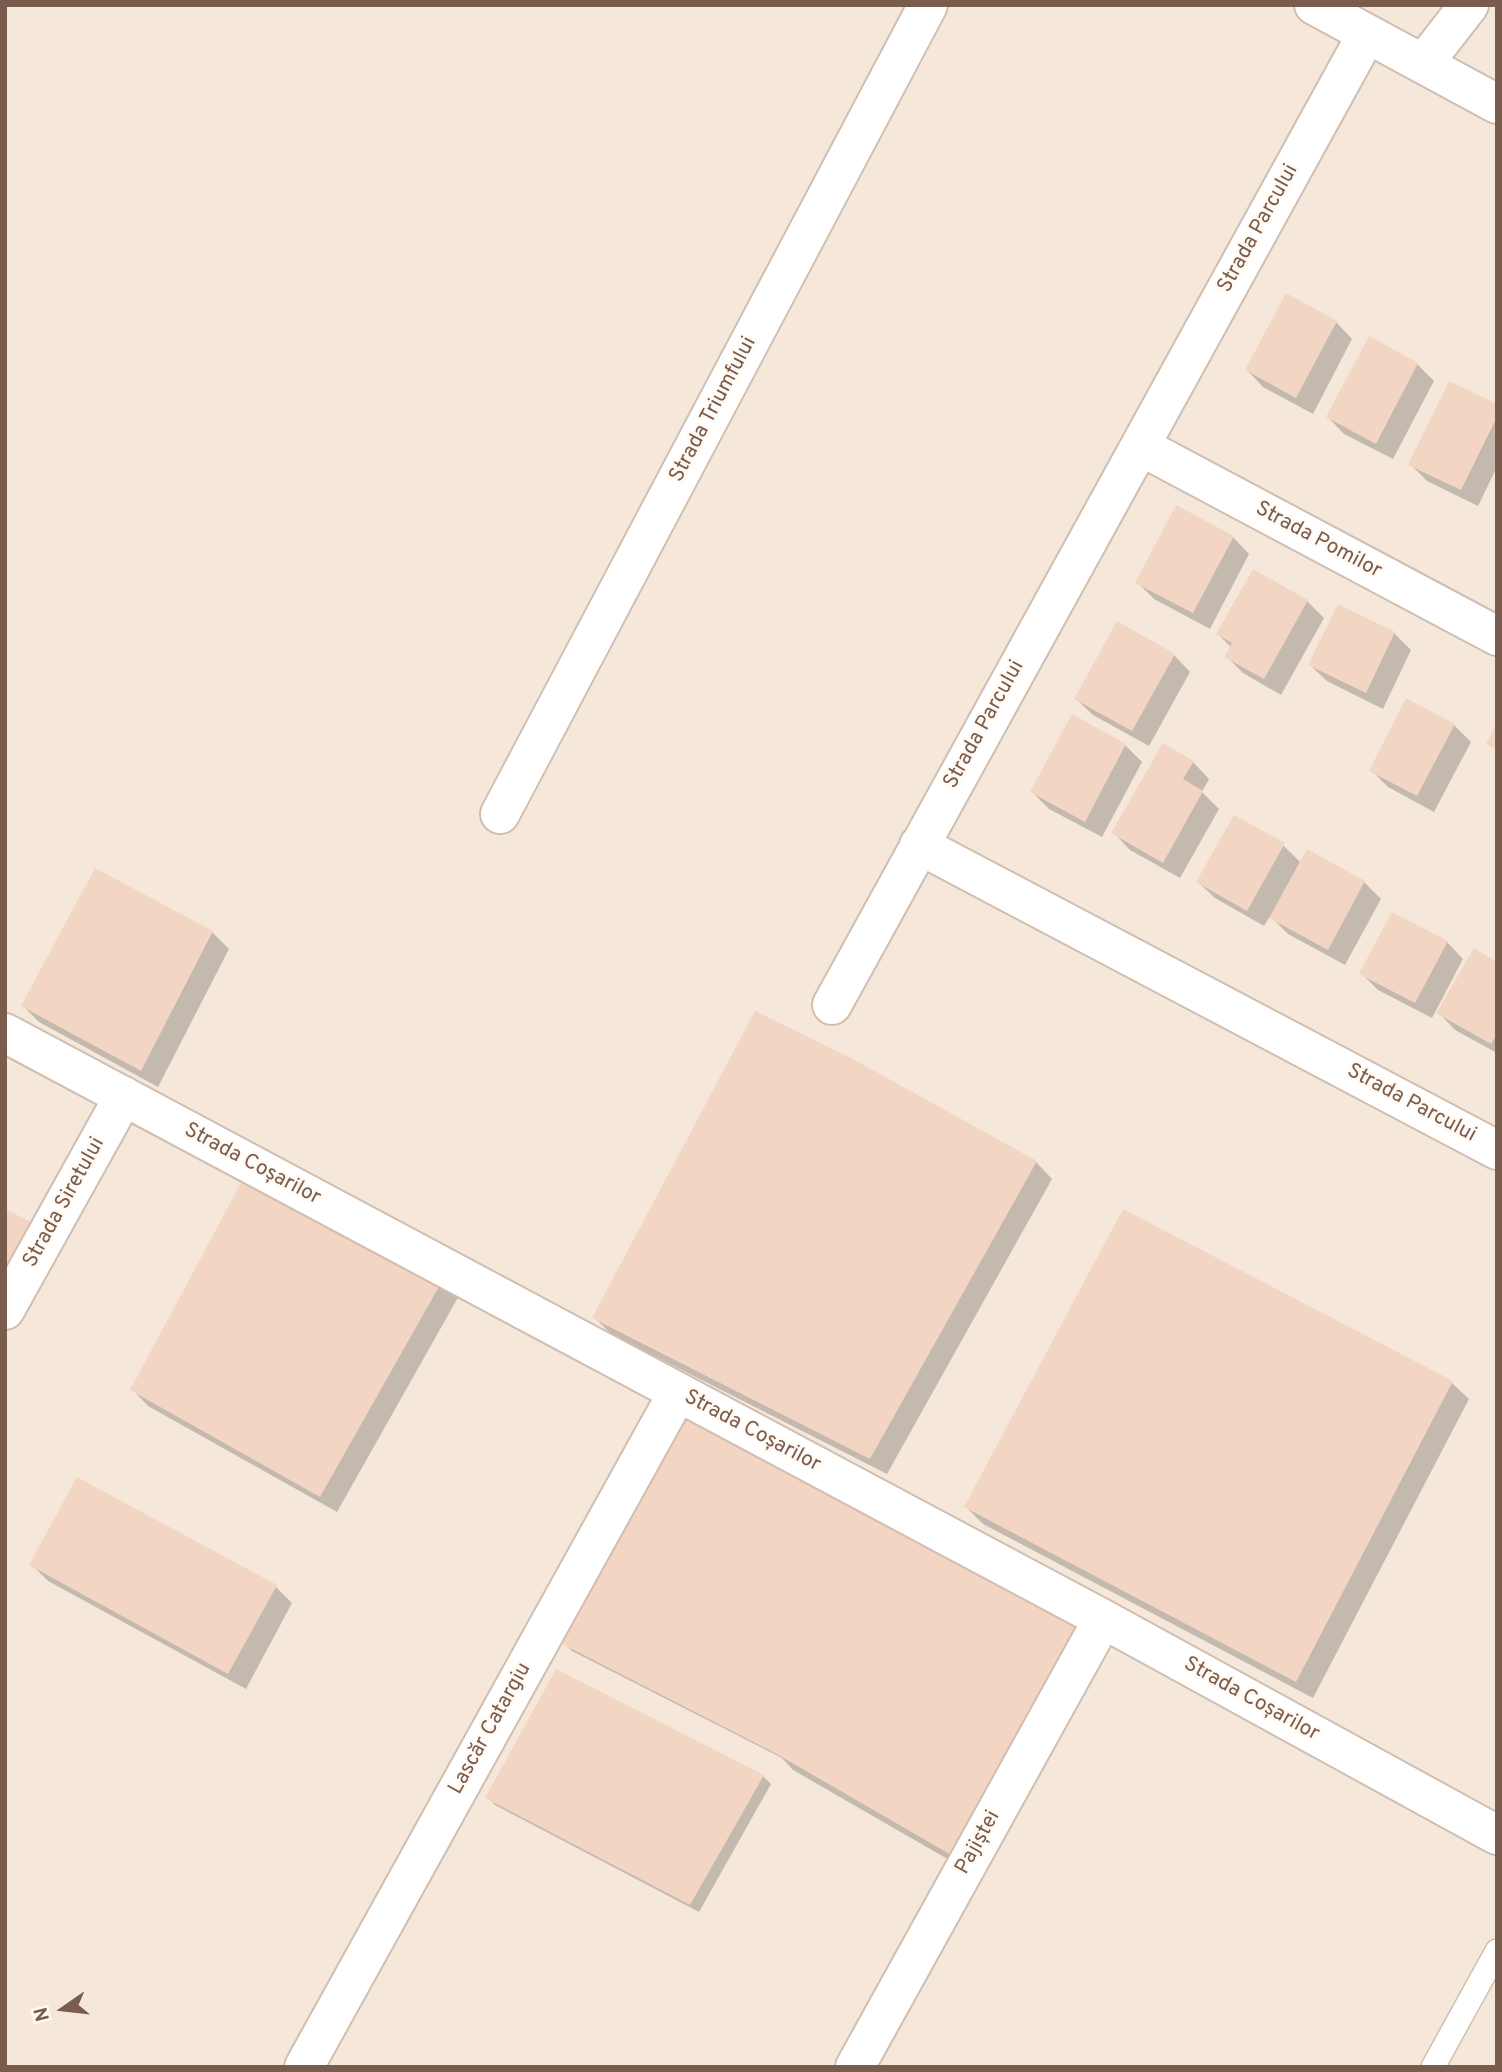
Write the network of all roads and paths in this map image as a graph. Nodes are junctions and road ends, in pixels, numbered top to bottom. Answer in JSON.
{"nodes":[{"id":1,"x":928,"y":5,"type":"edge"},
{"id":2,"x":1314,"y":5,"type":"edge"},
{"id":3,"x":1469,"y":5,"type":"edge"},
{"id":4,"x":1367,"y":34,"type":"junction"},
{"id":5,"x":1423,"y":64,"type":"junction"},
{"id":6,"x":1497,"y":104,"type":"edge"},
{"id":7,"x":1140,"y":446,"type":"junction"},
{"id":8,"x":1497,"y":636,"type":"edge"},
{"id":9,"x":500,"y":814,"type":"dead end"},
{"id":10,"x":919,"y":845,"type":"junction"},
{"id":11,"x":832,"y":1006,"type":"dead end"},
{"id":12,"x":5,"y":1033,"type":"edge"},
{"id":13,"x":124,"y":1096,"type":"junction"},
{"id":14,"x":1497,"y":1150,"type":"edge"},
{"id":15,"x":5,"y":1310,"type":"edge"},
{"id":16,"x":678,"y":1392,"type":"junction"},
{"id":17,"x":1102,"y":1619,"type":"junction"},
{"id":18,"x":1497,"y":1835,"type":"edge"},
{"id":19,"x":1497,"y":1951,"type":"edge"},
{"id":20,"x":304,"y":2067,"type":"edge"},
{"id":21,"x":855,"y":2067,"type":"edge"},
{"id":22,"x":1433,"y":2067,"type":"edge"}],
"edges":[{"from":1,"to":9,"type":"street","name":"Strada Triumfului"},
{"from":2,"to":4,"type":"street"},
{"from":3,"to":5,"type":"street"},
{"from":4,"to":5,"type":"street"},
{"from":4,"to":7,"type":"street","name":"Strada Parcului"},
{"from":5,"to":6,"type":"street"},
{"from":7,"to":8,"type":"street","name":"Strada Pomilor"},
{"from":7,"to":10,"type":"street","name":"Strada Parcului"},
{"from":10,"to":11,"type":"street"},
{"from":10,"to":14,"type":"street","name":"Strada Parcului"},
{"from":12,"to":13,"type":"street","name":"Strada Coșarilor"},
{"from":13,"to":15,"type":"street","name":"Strada Siretului"},
{"from":13,"to":16,"type":"street","name":"Strada Coșarilor"},
{"from":16,"to":17,"type":"street","name":"Strada Coșarilor"},
{"from":16,"to":20,"type":"street","name":"Lascăr Catargiu"},
{"from":17,"to":18,"type":"street","name":"Strada Coșarilor"},
{"from":17,"to":21,"type":"street","name":"Pajiștei"},
{"from":19,"to":22,"type":"lane"}]}
